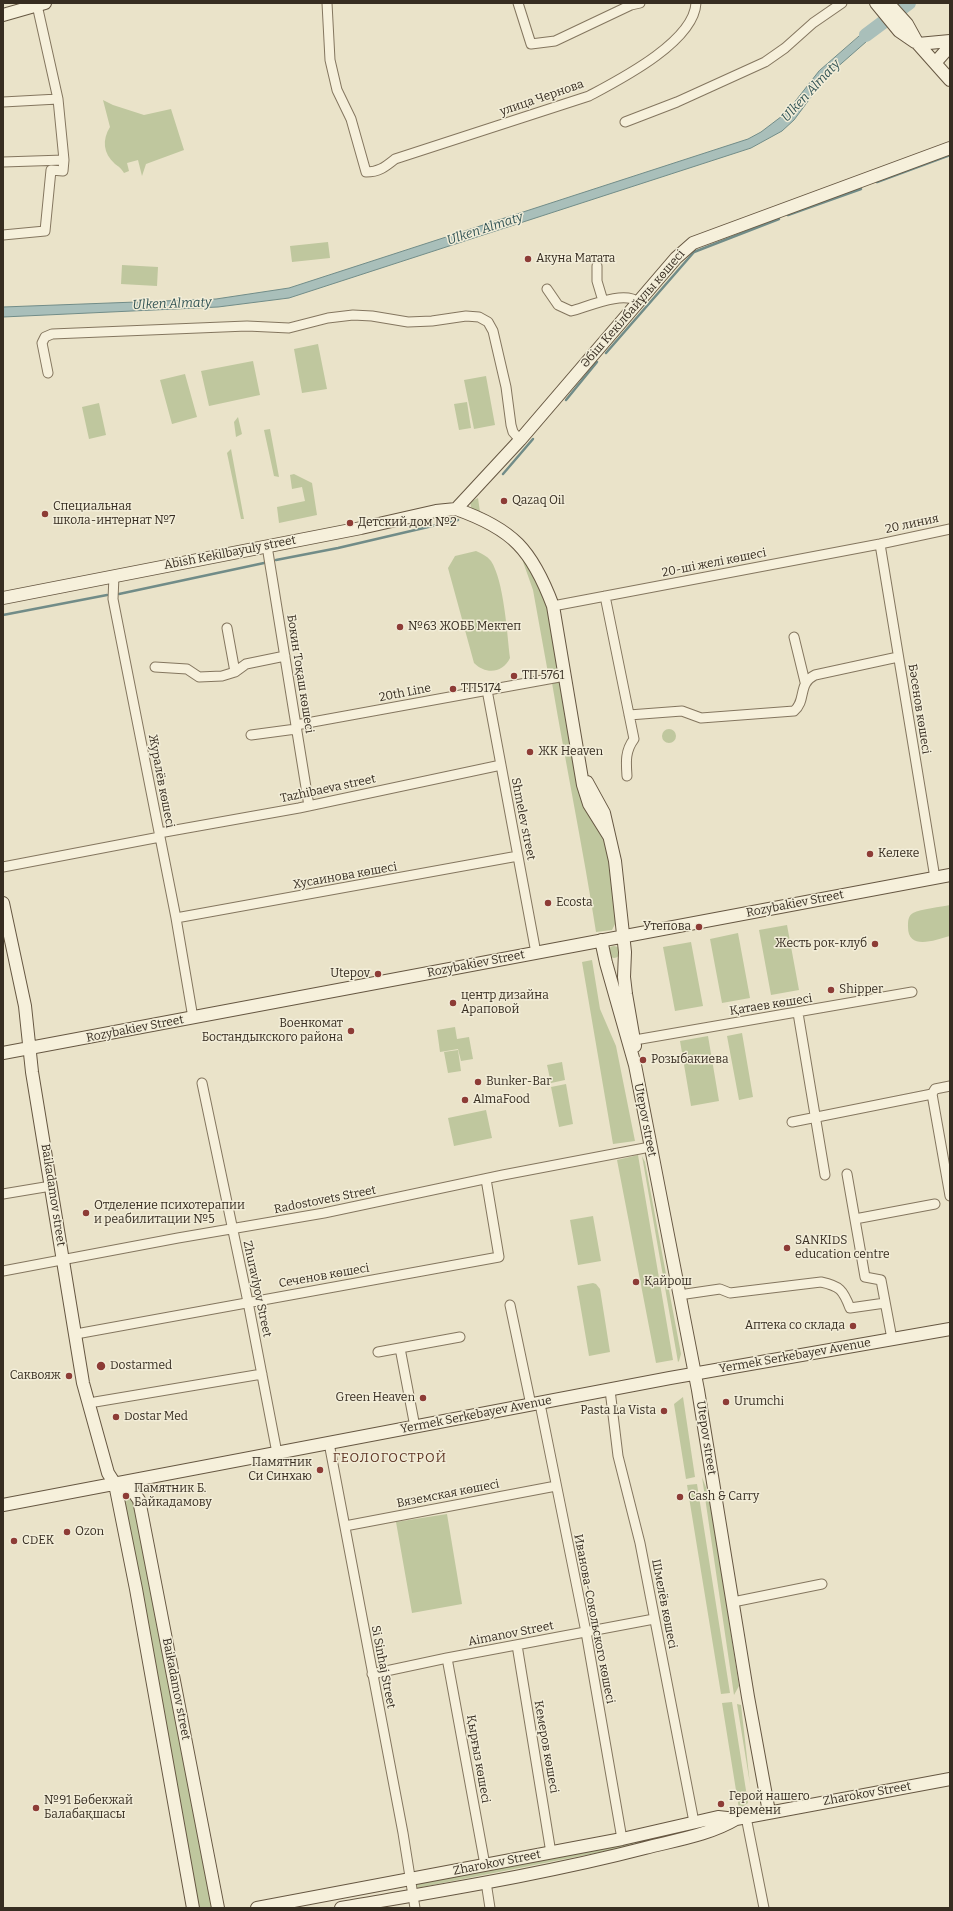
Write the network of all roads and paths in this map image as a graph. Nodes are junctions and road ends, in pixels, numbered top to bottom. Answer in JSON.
{"nodes":[{"id":1,"x":328,"y":3,"type":"edge"},
{"id":2,"x":518,"y":3,"type":"edge"},
{"id":3,"x":640,"y":3,"type":"edge"},
{"id":4,"x":696,"y":3,"type":"edge"},
{"id":5,"x":842,"y":3,"type":"edge"},
{"id":6,"x":41,"y":4,"type":"edge"},
{"id":7,"x":881,"y":5,"type":"edge"},
{"id":8,"x":3,"y":15,"type":"edge"},
{"id":9,"x":950,"y":40,"type":"edge"},
{"id":10,"x":918,"y":44,"type":"junction"},
{"id":11,"x":950,"y":46,"type":"edge"},
{"id":12,"x":935,"y":63,"type":"junction"},
{"id":13,"x":950,"y":80,"type":"edge"},
{"id":14,"x":58,"y":99,"type":"junction"},
{"id":15,"x":3,"y":102,"type":"edge"},
{"id":16,"x":626,"y":122,"type":"dead end"},
{"id":17,"x":950,"y":148,"type":"edge"},
{"id":18,"x":64,"y":160,"type":"junction"},
{"id":19,"x":3,"y":162,"type":"edge"},
{"id":20,"x":3,"y":235,"type":"edge"},
{"id":21,"x":597,"y":266,"type":"dead end"},
{"id":22,"x":547,"y":289,"type":"dead end"},
{"id":23,"x":603,"y":301,"type":"junction"},
{"id":24,"x":638,"y":302,"type":"junction"},
{"id":25,"x":48,"y":373,"type":"dead end"},
{"id":26,"x":520,"y":440,"type":"junction"},
{"id":27,"x":456,"y":508,"type":"junction"},
{"id":28,"x":950,"y":528,"type":"edge"},
{"id":29,"x":880,"y":544,"type":"junction"},
{"id":30,"x":267,"y":546,"type":"junction"},
{"id":31,"x":114,"y":576,"type":"junction"},
{"id":32,"x":606,"y":596,"type":"junction"},
{"id":33,"x":3,"y":598,"type":"edge"},
{"id":34,"x":553,"y":606,"type":"junction"},
{"id":35,"x":227,"y":628,"type":"dead end"},
{"id":36,"x":794,"y":637,"type":"dead end"},
{"id":37,"x":285,"y":656,"type":"junction"},
{"id":38,"x":898,"y":657,"type":"junction"},
{"id":39,"x":155,"y":667,"type":"dead end"},
{"id":40,"x":235,"y":672,"type":"junction"},
{"id":41,"x":566,"y":676,"type":"junction"},
{"id":42,"x":805,"y":682,"type":"junction"},
{"id":43,"x":487,"y":690,"type":"junction"},
{"id":44,"x":629,"y":715,"type":"junction"},
{"id":45,"x":296,"y":727,"type":"junction"},
{"id":46,"x":251,"y":735,"type":"dead end"},
{"id":47,"x":501,"y":765,"type":"junction"},
{"id":48,"x":627,"y":776,"type":"dead end"},
{"id":49,"x":310,"y":806,"type":"junction"},
{"id":50,"x":160,"y":835,"type":"junction"},
{"id":51,"x":518,"y":856,"type":"junction"},
{"id":52,"x":3,"y":867,"type":"edge"},
{"id":53,"x":950,"y":875,"type":"edge"},
{"id":54,"x":935,"y":878,"type":"junction"},
{"id":55,"x":3,"y":903,"type":"edge"},
{"id":56,"x":176,"y":918,"type":"junction"},
{"id":57,"x":623,"y":936,"type":"junction"},
{"id":58,"x":602,"y":940,"type":"junction"},
{"id":59,"x":536,"y":953,"type":"junction"},
{"id":60,"x":912,"y":992,"type":"dead end"},
{"id":61,"x":798,"y":1013,"type":"junction"},
{"id":62,"x":192,"y":1018,"type":"junction"},
{"id":63,"x":635,"y":1040,"type":"junction"},
{"id":64,"x":30,"y":1048,"type":"junction"},
{"id":65,"x":3,"y":1053,"type":"edge"},
{"id":66,"x":635,"y":1065,"type":"junction"},
{"id":67,"x":202,"y":1084,"type":"dead end"},
{"id":68,"x":950,"y":1086,"type":"edge"},
{"id":69,"x":932,"y":1094,"type":"junction"},
{"id":70,"x":816,"y":1118,"type":"junction"},
{"id":71,"x":792,"y":1122,"type":"dead end"},
{"id":72,"x":650,"y":1147,"type":"junction"},
{"id":73,"x":847,"y":1174,"type":"dead end"},
{"id":74,"x":826,"y":1175,"type":"dead end"},
{"id":75,"x":486,"y":1178,"type":"junction"},
{"id":76,"x":51,"y":1186,"type":"junction"},
{"id":77,"x":3,"y":1194,"type":"edge"},
{"id":78,"x":950,"y":1196,"type":"edge"},
{"id":79,"x":935,"y":1204,"type":"dead end"},
{"id":80,"x":855,"y":1219,"type":"junction"},
{"id":81,"x":232,"y":1229,"type":"junction"},
{"id":82,"x":63,"y":1260,"type":"junction"},
{"id":83,"x":3,"y":1271,"type":"edge"},
{"id":84,"x":679,"y":1295,"type":"junction"},
{"id":85,"x":248,"y":1302,"type":"junction"},
{"id":86,"x":885,"y":1303,"type":"junction"},
{"id":87,"x":510,"y":1305,"type":"dead end"},
{"id":88,"x":950,"y":1328,"type":"edge"},
{"id":89,"x":76,"y":1334,"type":"junction"},
{"id":90,"x":460,"y":1337,"type":"dead end"},
{"id":91,"x":892,"y":1339,"type":"junction"},
{"id":92,"x":400,"y":1348,"type":"junction"},
{"id":93,"x":378,"y":1352,"type":"dead end"},
{"id":94,"x":262,"y":1374,"type":"junction"},
{"id":95,"x":695,"y":1374,"type":"junction"},
{"id":96,"x":610,"y":1390,"type":"junction"},
{"id":97,"x":95,"y":1402,"type":"dead end"},
{"id":98,"x":535,"y":1404,"type":"junction"},
{"id":99,"x":415,"y":1427,"type":"junction"},
{"id":100,"x":329,"y":1443,"type":"junction"},
{"id":101,"x":277,"y":1453,"type":"junction"},
{"id":102,"x":115,"y":1484,"type":"junction"},
{"id":103,"x":556,"y":1486,"type":"junction"},
{"id":104,"x":3,"y":1505,"type":"edge"},
{"id":105,"x":345,"y":1526,"type":"junction"},
{"id":106,"x":154,"y":1572,"type":"junction"},
{"id":107,"x":134,"y":1577,"type":"junction"},
{"id":108,"x":822,"y":1584,"type":"dead end"},
{"id":109,"x":733,"y":1602,"type":"junction"},
{"id":110,"x":654,"y":1619,"type":"junction"},
{"id":111,"x":586,"y":1632,"type":"junction"},
{"id":112,"x":517,"y":1645,"type":"junction"},
{"id":113,"x":447,"y":1658,"type":"junction"},
{"id":114,"x":372,"y":1674,"type":"junction"},
{"id":115,"x":950,"y":1779,"type":"edge"},
{"id":116,"x":769,"y":1812,"type":"junction"},
{"id":117,"x":741,"y":1818,"type":"junction"},
{"id":118,"x":694,"y":1822,"type":"junction"},
{"id":119,"x":622,"y":1839,"type":"junction"},
{"id":120,"x":551,"y":1853,"type":"junction"},
{"id":121,"x":485,"y":1865,"type":"junction"},
{"id":122,"x":410,"y":1879,"type":"junction"},
{"id":123,"x":486,"y":1882,"type":"junction"},
{"id":124,"x":413,"y":1896,"type":"junction"},
{"id":125,"x":193,"y":1908,"type":"edge"},
{"id":126,"x":218,"y":1908,"type":"edge"},
{"id":127,"x":257,"y":1908,"type":"edge"},
{"id":128,"x":341,"y":1908,"type":"edge"},
{"id":129,"x":415,"y":1908,"type":"edge"},
{"id":130,"x":490,"y":1908,"type":"edge"},
{"id":131,"x":764,"y":1908,"type":"edge"}],
"edges":[{"from":1,"to":4,"type":"street","name":"улица Чернова"},
{"from":2,"to":3,"type":"street"},
{"from":5,"to":16,"type":"street"},
{"from":6,"to":8,"type":"street"},
{"from":6,"to":14,"type":"street"},
{"from":7,"to":10,"type":"street"},
{"from":9,"to":10,"type":"street"},
{"from":10,"to":12,"type":"street"},
{"from":11,"to":12,"type":"street"},
{"from":12,"to":13,"type":"street"},
{"from":14,"to":15,"type":"street"},
{"from":14,"to":18,"type":"street"},
{"from":17,"to":24,"type":"street","name":"Әбіш Кекілбайұлы көшесі"},
{"from":18,"to":19,"type":"street"},
{"from":18,"to":20,"type":"street"},
{"from":21,"to":23,"type":"street"},
{"from":22,"to":23,"type":"street"},
{"from":23,"to":24,"type":"street"},
{"from":24,"to":26,"type":"street","name":"Әбіш Кекілбайұлы көшесі"},
{"from":25,"to":26,"type":"street"},
{"from":26,"to":27,"type":"street","name":"Әбіш Кекілбайұлы көшесі"},
{"from":27,"to":30,"type":"street","name":"Abish Kekilbayuly street"},
{"from":27,"to":34,"type":"street","name":"Utepov street"},
{"from":28,"to":29,"type":"street","name":"20 линия"},
{"from":29,"to":32,"type":"street","name":"20-ші желі көшесі"},
{"from":29,"to":38,"type":"street","name":"Бәсенов көшесі"},
{"from":30,"to":31,"type":"street","name":"Abish Kekilbayuly street"},
{"from":30,"to":37,"type":"street","name":"Бокин Тоқаш көшесі"},
{"from":31,"to":33,"type":"street","name":"Abish Kekilbayuly street"},
{"from":31,"to":50,"type":"street","name":"Журалёв көшесі"},
{"from":32,"to":34,"type":"street","name":"20-ші желі көшесі"},
{"from":32,"to":44,"type":"street"},
{"from":34,"to":41,"type":"street","name":"Utepov street"},
{"from":35,"to":40,"type":"street"},
{"from":36,"to":42,"type":"street"},
{"from":37,"to":40,"type":"street"},
{"from":37,"to":45,"type":"street","name":"Бокин Тоқаш көшесі"},
{"from":38,"to":42,"type":"street"},
{"from":38,"to":54,"type":"street","name":"Бәсенов көшесі"},
{"from":39,"to":40,"type":"street"},
{"from":41,"to":43,"type":"street","name":"20th Line"},
{"from":41,"to":57,"type":"street","name":"Utepov street"},
{"from":42,"to":44,"type":"street"},
{"from":43,"to":45,"type":"street","name":"20th Line"},
{"from":43,"to":47,"type":"street","name":"Shmelev street"},
{"from":44,"to":48,"type":"street"},
{"from":45,"to":46,"type":"street","name":"20th Line"},
{"from":45,"to":49,"type":"street","name":"Бокин Тоқаш көшесі"},
{"from":47,"to":49,"type":"street","name":"Tazhibaeva street"},
{"from":47,"to":51,"type":"street","name":"Shmelev street"},
{"from":49,"to":50,"type":"street","name":"Tazhibaeva street"},
{"from":50,"to":52,"type":"street","name":"Tazhibaeva street"},
{"from":50,"to":56,"type":"street","name":"Журалёв көшесі"},
{"from":51,"to":56,"type":"street","name":"Хусаинова көшесі"},
{"from":51,"to":59,"type":"street","name":"Shmelev street"},
{"from":53,"to":54,"type":"street","name":"Rozybakiev Street"},
{"from":54,"to":57,"type":"street","name":"Rozybakiev Street"},
{"from":55,"to":64,"type":"street","name":"Baikadamov street"},
{"from":56,"to":62,"type":"street","name":"Журалёв көшесі"},
{"from":57,"to":58,"type":"street","name":"Rozybakiev Street"},
{"from":57,"to":63,"type":"street","name":"Utepov street"},
{"from":58,"to":59,"type":"street","name":"Rozybakiev Street"},
{"from":58,"to":66,"type":"street","name":"Utepov street"},
{"from":59,"to":62,"type":"street","name":"Rozybakiev Street"},
{"from":60,"to":61,"type":"street","name":"Қатаев көшесі"},
{"from":61,"to":63,"type":"street","name":"Қатаев көшесі"},
{"from":61,"to":70,"type":"street"},
{"from":62,"to":64,"type":"street","name":"Rozybakiev Street"},
{"from":63,"to":66,"type":"street","name":"Utepov street"},
{"from":64,"to":65,"type":"street","name":"Rozybakiev Street"},
{"from":64,"to":76,"type":"street","name":"Baikadamov street"},
{"from":66,"to":72,"type":"street","name":"Utepov street"},
{"from":67,"to":81,"type":"street","name":"Zhuravlyov Street"},
{"from":68,"to":69,"type":"street"},
{"from":69,"to":70,"type":"street"},
{"from":69,"to":78,"type":"street"},
{"from":70,"to":71,"type":"street"},
{"from":70,"to":74,"type":"street"},
{"from":72,"to":75,"type":"street","name":"Radostovets Street"},
{"from":72,"to":84,"type":"street","name":"Utepov street"},
{"from":73,"to":80,"type":"street"},
{"from":75,"to":81,"type":"street","name":"Radostovets Street"},
{"from":75,"to":85,"type":"street","name":"Сеченов көшесі"},
{"from":76,"to":77,"type":"street"},
{"from":76,"to":82,"type":"street","name":"Baikadamov street"},
{"from":79,"to":80,"type":"street"},
{"from":80,"to":86,"type":"street"},
{"from":81,"to":82,"type":"street","name":"Radostovets Street"},
{"from":81,"to":85,"type":"street","name":"Zhuravlyov Street"},
{"from":82,"to":83,"type":"street","name":"Radostovets Street"},
{"from":82,"to":89,"type":"street","name":"Baikadamov street"},
{"from":84,"to":86,"type":"street"},
{"from":84,"to":95,"type":"street","name":"Utepov street"},
{"from":85,"to":89,"type":"street","name":"Сеченов көшесі"},
{"from":85,"to":94,"type":"street","name":"Zhuravlyov Street"},
{"from":86,"to":91,"type":"street"},
{"from":87,"to":98,"type":"street","name":"Иванова-Сокольского көшесі"},
{"from":88,"to":91,"type":"street","name":"Yermek Serkebayev Avenue"},
{"from":89,"to":102,"type":"street","name":"Baikadamov street"},
{"from":90,"to":92,"type":"street"},
{"from":91,"to":95,"type":"street","name":"Yermek Serkebayev Avenue"},
{"from":92,"to":93,"type":"street"},
{"from":92,"to":99,"type":"street"},
{"from":94,"to":97,"type":"street"},
{"from":94,"to":101,"type":"street","name":"Zhuravlyov Street"},
{"from":95,"to":96,"type":"street","name":"Yermek Serkebayev Avenue"},
{"from":95,"to":109,"type":"street","name":"Utepov street"},
{"from":96,"to":98,"type":"street","name":"Yermek Serkebayev Avenue"},
{"from":96,"to":110,"type":"street","name":"Шмелёв көшесі"},
{"from":98,"to":99,"type":"street","name":"Yermek Serkebayev Avenue"},
{"from":98,"to":103,"type":"street","name":"Иванова-Сокольского көшесі"},
{"from":99,"to":100,"type":"street","name":"Yermek Serkebayev Avenue"},
{"from":100,"to":101,"type":"street","name":"Yermek Serkebayev Avenue"},
{"from":100,"to":105,"type":"street","name":"Si Sinhaj Street"},
{"from":101,"to":102,"type":"street","name":"Yermek Serkebayev Avenue"},
{"from":102,"to":104,"type":"street","name":"Yermek Serkebayev Avenue"},
{"from":102,"to":106,"type":"street","name":"Baikadamov street"},
{"from":102,"to":107,"type":"street","name":"Baikadamov street"},
{"from":103,"to":105,"type":"street","name":"Вяземская көшесі"},
{"from":103,"to":111,"type":"street","name":"Иванова-Сокольского көшесі"},
{"from":105,"to":114,"type":"street","name":"Si Sinhaj Street"},
{"from":106,"to":107,"type":"street"},
{"from":106,"to":126,"type":"street","name":"Baikadamov street"},
{"from":107,"to":125,"type":"street","name":"Baikadamov street"},
{"from":108,"to":109,"type":"street"},
{"from":109,"to":116,"type":"street","name":"Utepov street"},
{"from":110,"to":111,"type":"street","name":"Aimanov Street"},
{"from":110,"to":118,"type":"street","name":"Шмелёв көшесі"},
{"from":111,"to":112,"type":"street","name":"Aimanov Street"},
{"from":111,"to":119,"type":"street","name":"Иванова-Сокольского көшесі"},
{"from":112,"to":113,"type":"street","name":"Aimanov Street"},
{"from":112,"to":120,"type":"street","name":"Кемеров көшесі"},
{"from":113,"to":114,"type":"street","name":"Aimanov Street"},
{"from":113,"to":121,"type":"street","name":"Қырғыз көшесі"},
{"from":114,"to":122,"type":"street","name":"Si Sinhaj Street"},
{"from":115,"to":116,"type":"street","name":"Zharokov Street"},
{"from":116,"to":117,"type":"street","name":"Zharokov Street"},
{"from":117,"to":118,"type":"street","name":"Zharokov Street"},
{"from":117,"to":123,"type":"street","name":"Zharokov Street"},
{"from":117,"to":131,"type":"street"},
{"from":118,"to":119,"type":"street","name":"Zharokov Street"},
{"from":119,"to":120,"type":"street","name":"Zharokov Street"},
{"from":120,"to":121,"type":"street","name":"Zharokov Street"},
{"from":121,"to":122,"type":"street","name":"Zharokov Street"},
{"from":122,"to":124,"type":"street","name":"Si Sinhaj Street"},
{"from":122,"to":127,"type":"street","name":"Zharokov Street"},
{"from":123,"to":124,"type":"street","name":"Zharokov Street"},
{"from":123,"to":130,"type":"street"},
{"from":124,"to":128,"type":"street","name":"Zharokov Street"},
{"from":124,"to":129,"type":"street","name":"Si Sinhaj Street"}]}
